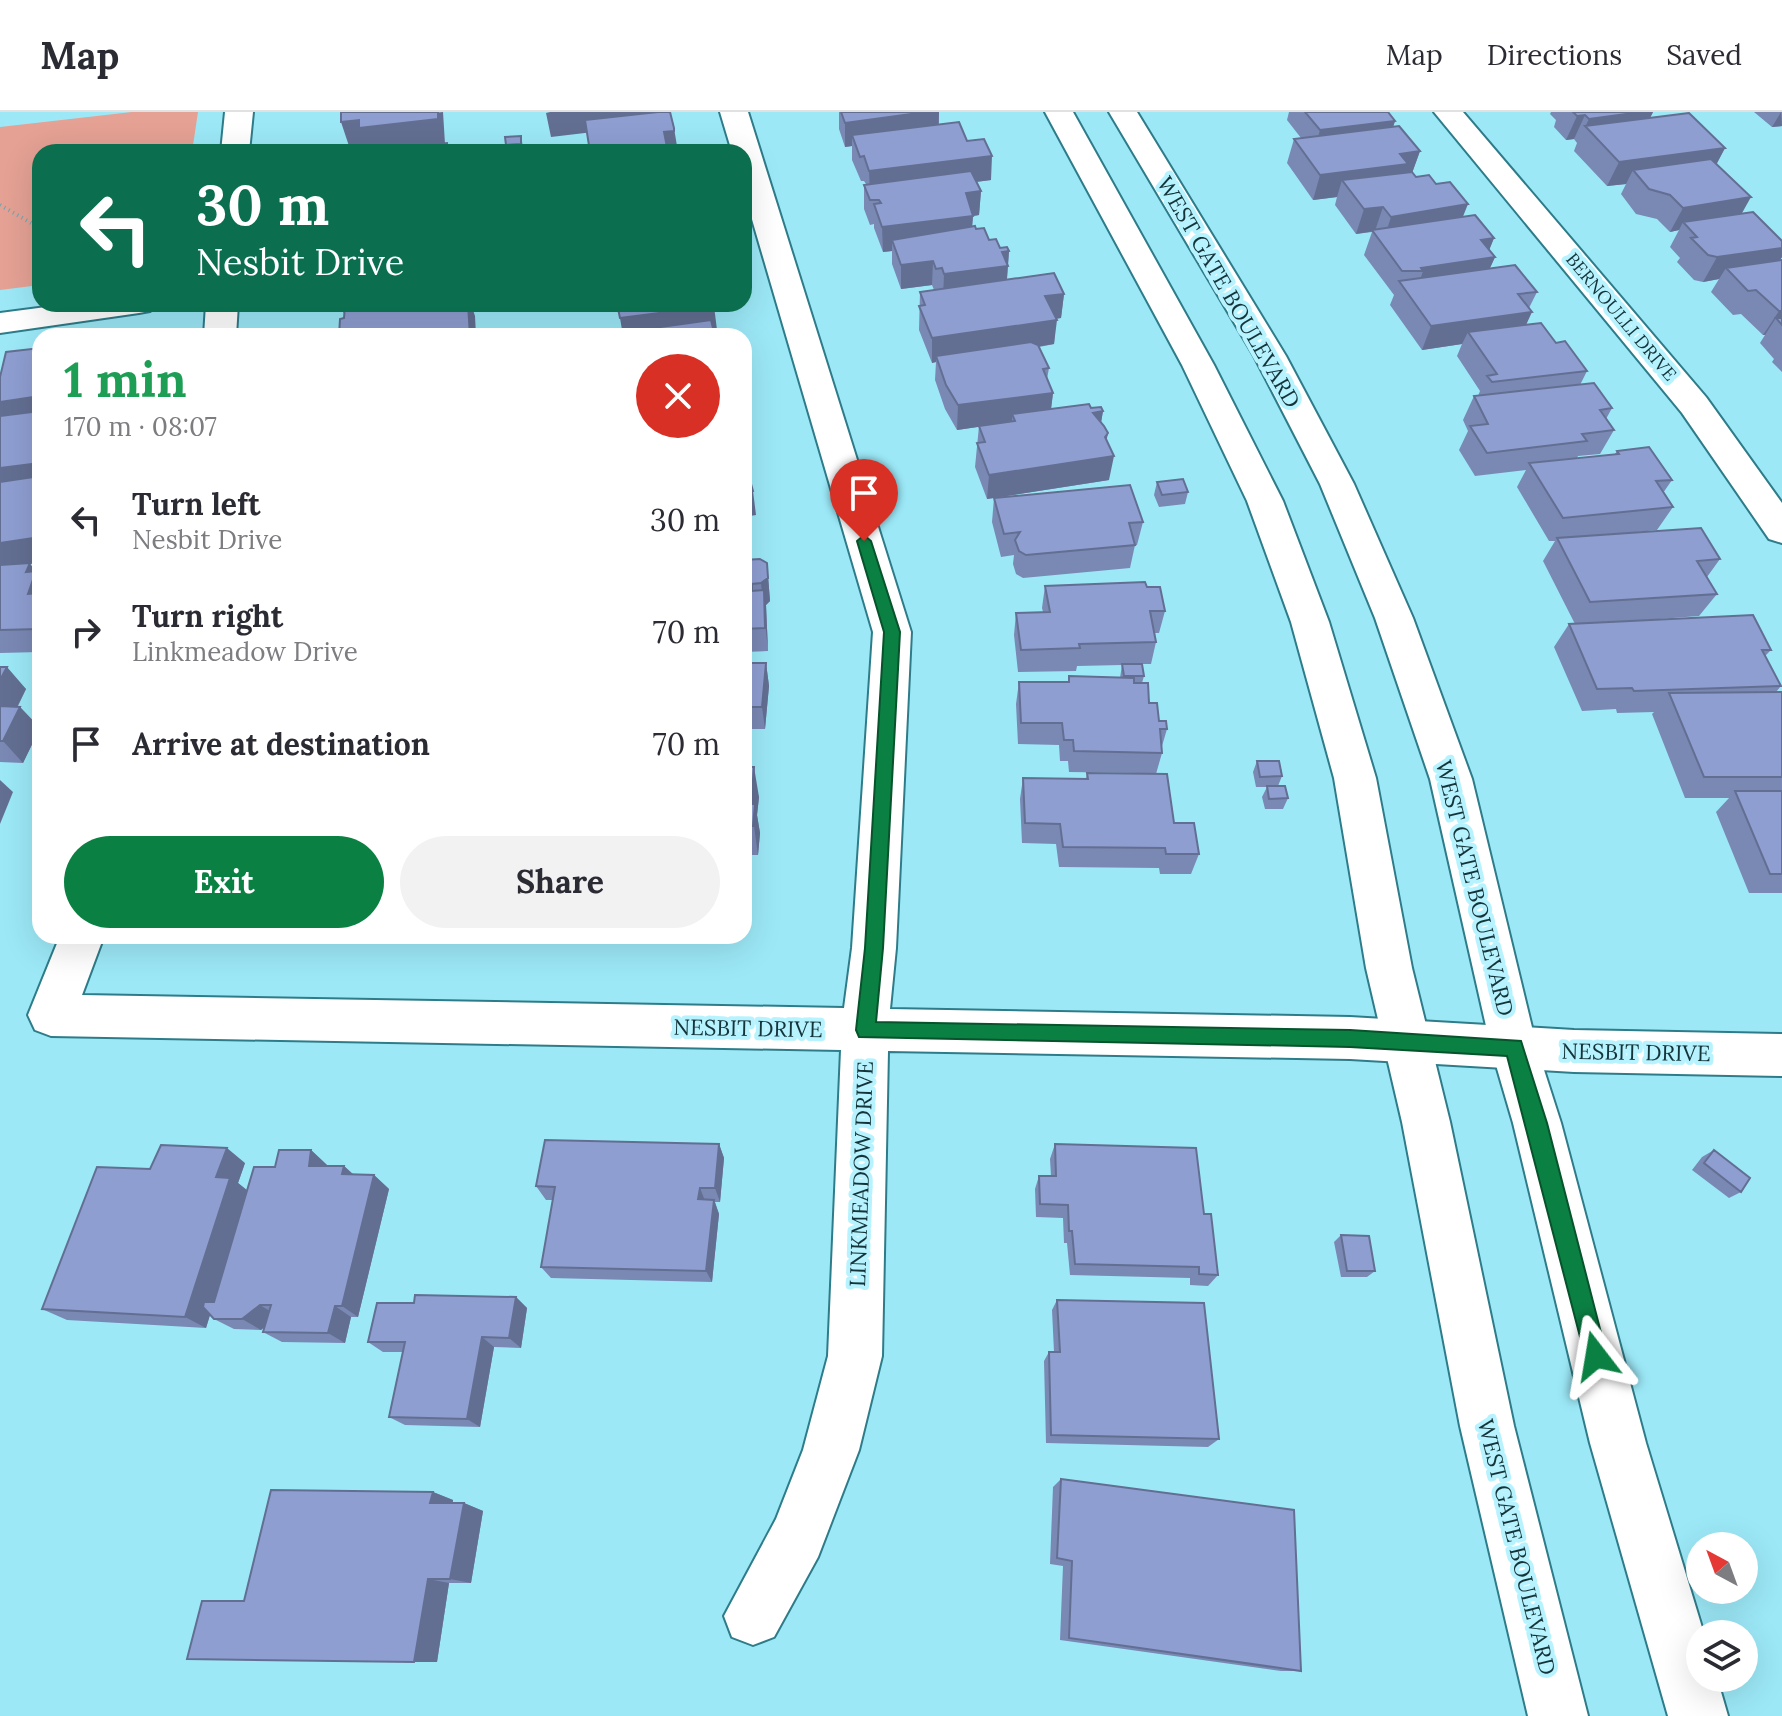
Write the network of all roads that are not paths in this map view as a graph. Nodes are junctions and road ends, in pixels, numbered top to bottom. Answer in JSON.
{"nodes":[{"id":1,"x":239,"y":112,"type":"edge"},
{"id":2,"x":734,"y":112,"type":"edge"},
{"id":3,"x":1059,"y":112,"type":"edge"},
{"id":4,"x":1123,"y":112,"type":"edge"},
{"id":5,"x":1448,"y":112,"type":"edge"},
{"id":6,"x":236,"y":144,"type":"edge"},
{"id":7,"x":744,"y":144,"type":"edge"},
{"id":8,"x":752,"y":171,"type":"edge"},
{"id":9,"x":80,"y":312,"type":"edge"},
{"id":10,"x":0,"y":323,"type":"edge"},
{"id":11,"x":1782,"y":530,"type":"edge"},
{"id":12,"x":79,"y":944,"type":"edge"},
{"id":13,"x":865,"y":1030,"type":"junction"},
{"id":14,"x":1408,"y":1041,"type":"junction"},
{"id":15,"x":1514,"y":1048,"type":"junction"},
{"id":16,"x":1782,"y":1055,"type":"edge"},
{"id":17,"x":753,"y":1616,"type":"dead end"},
{"id":18,"x":1558,"y":1716,"type":"edge"},
{"id":19,"x":1698,"y":1716,"type":"edge"}],
"edges":[{"from":1,"to":6,"type":"street"},
{"from":2,"to":7,"type":"street","name":"LINKMEADOW DRIVE"},
{"from":3,"to":14,"type":"street","name":"WEST GATE BOULEVARD"},
{"from":4,"to":15,"type":"street","name":"WEST GATE BOULEVARD"},
{"from":5,"to":11,"type":"street","name":"BERNOULLI DRIVE"},
{"from":8,"to":13,"type":"street","name":"LINKMEADOW DRIVE"},
{"from":9,"to":10,"type":"street"},
{"from":12,"to":13,"type":"street","name":"NESBIT DRIVE"},
{"from":13,"to":14,"type":"street","name":"NESBIT DRIVE"},
{"from":13,"to":17,"type":"street","name":"LINKMEADOW DRIVE"},
{"from":14,"to":15,"type":"street","name":"NESBIT DRIVE"},
{"from":14,"to":18,"type":"street","name":"WEST GATE BOULEVARD"},
{"from":15,"to":16,"type":"street","name":"NESBIT DRIVE"},
{"from":15,"to":19,"type":"street","name":"WEST GATE BOULEVARD"}]}
